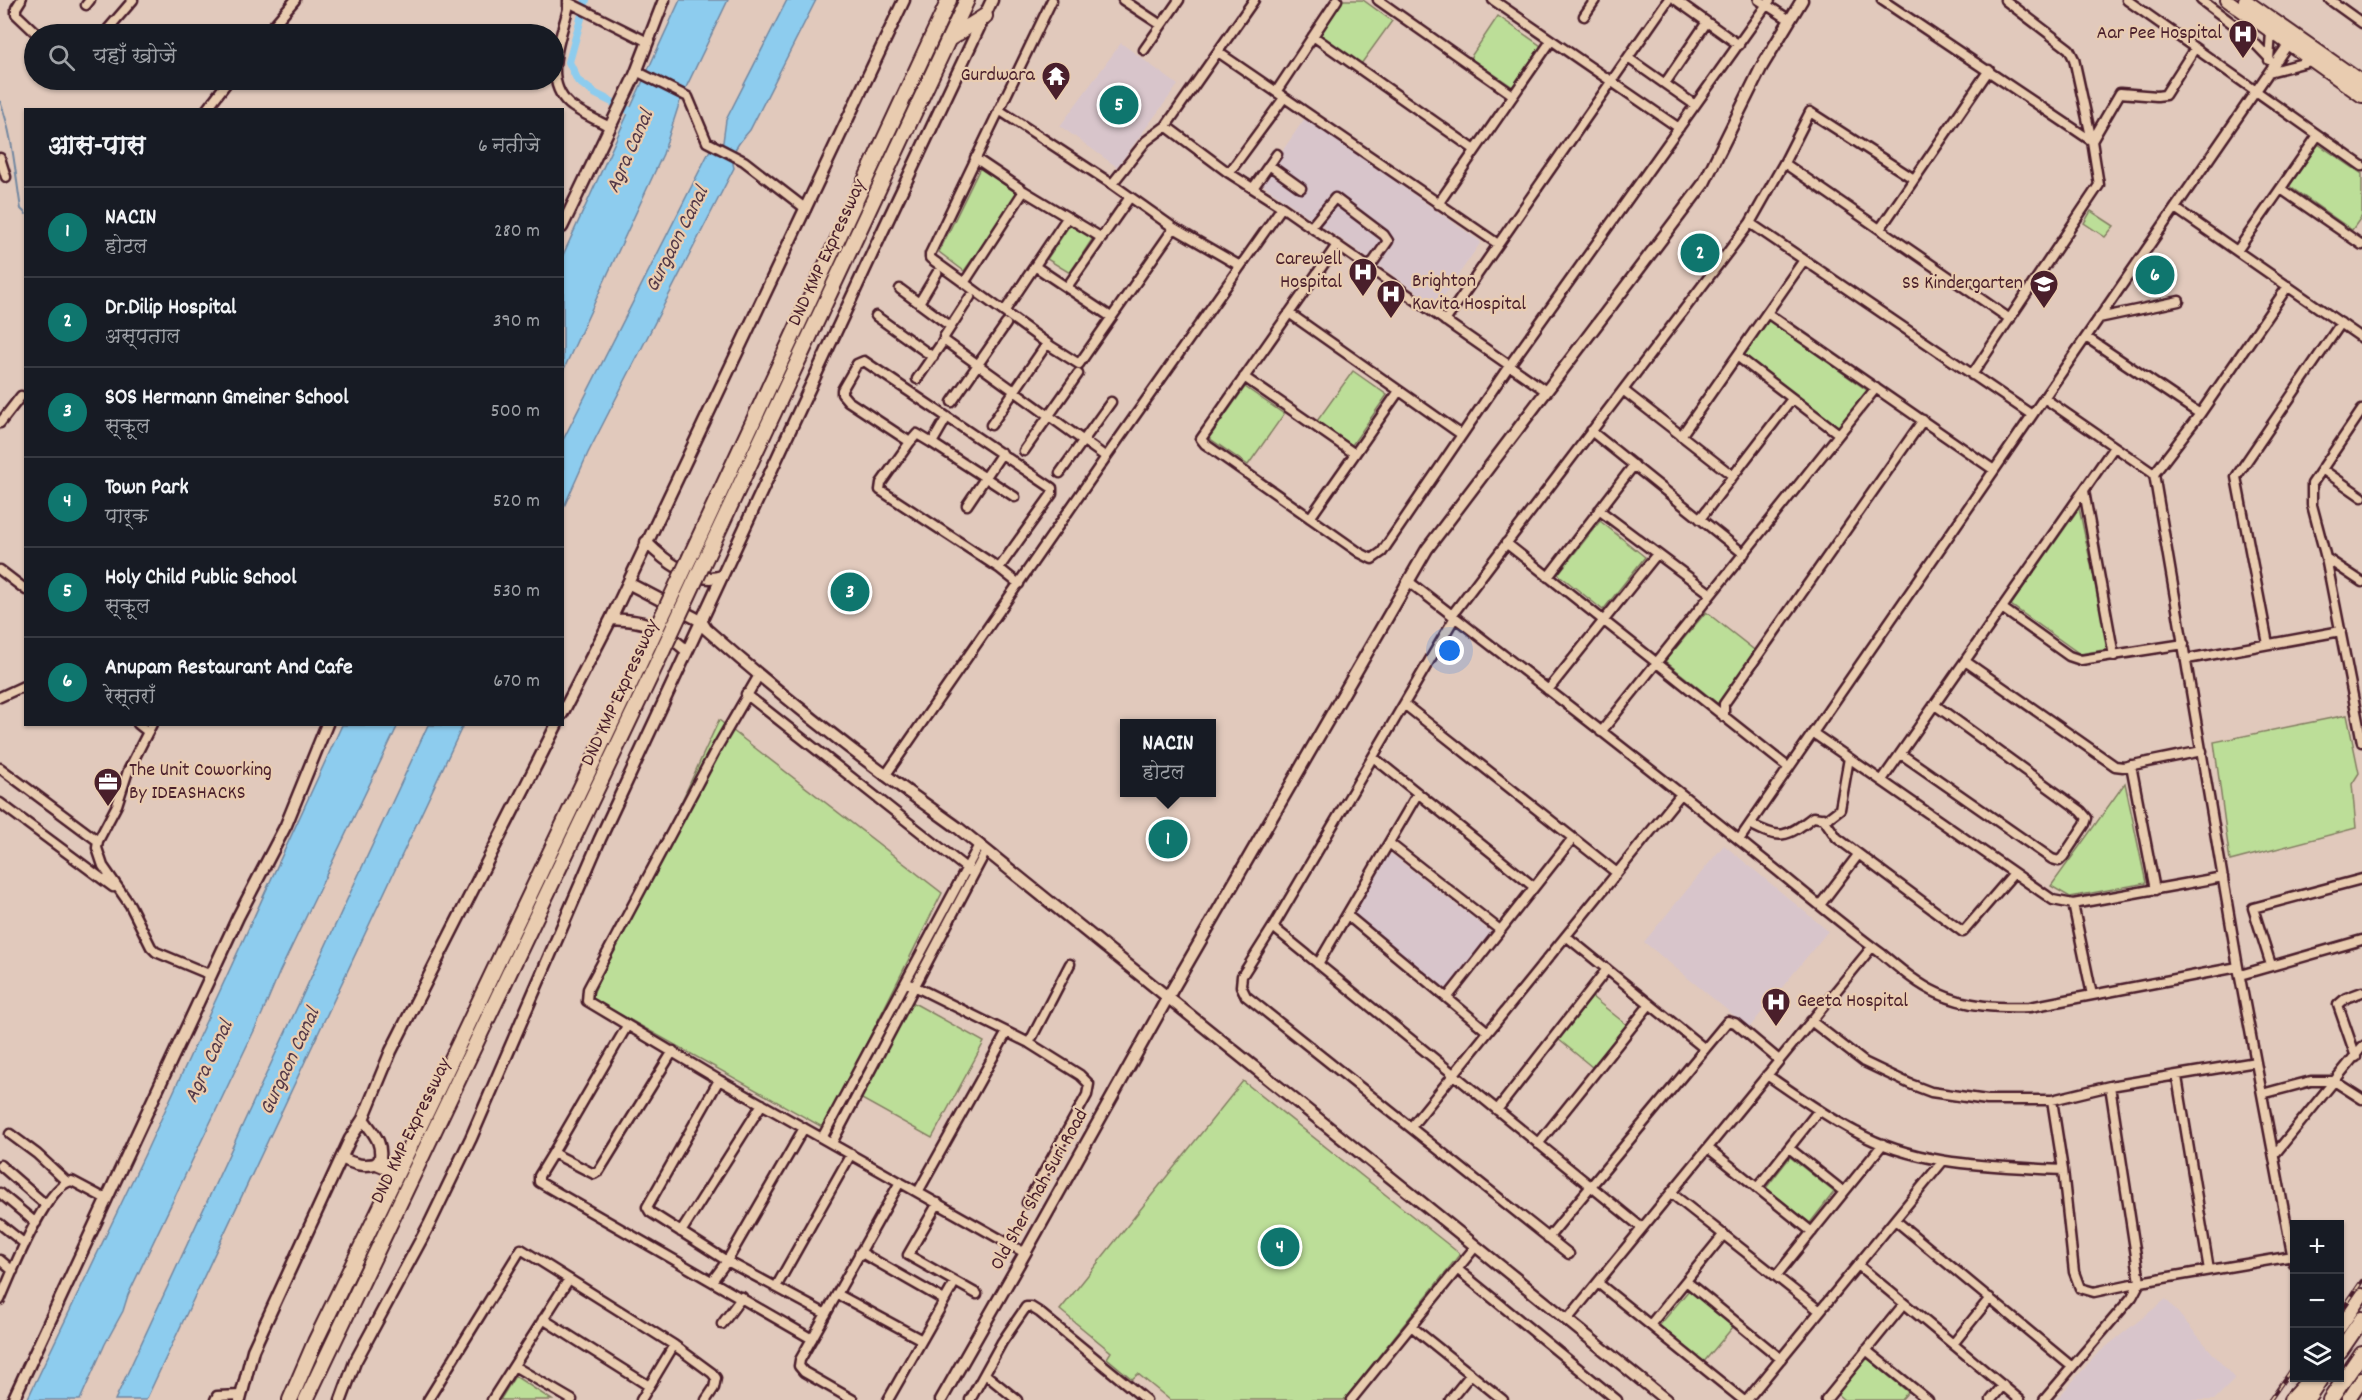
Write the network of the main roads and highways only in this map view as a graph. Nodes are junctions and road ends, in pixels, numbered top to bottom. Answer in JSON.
{"nodes":[{"id":1,"x":950,"y":0,"type":"edge"},
{"id":2,"x":967,"y":0,"type":"edge"},
{"id":3,"x":2227,"y":0,"type":"edge"},
{"id":4,"x":2245,"y":0,"type":"edge"},
{"id":5,"x":985,"y":16,"type":"road end"},
{"id":6,"x":2291,"y":39,"type":"junction"},
{"id":7,"x":949,"y":40,"type":"junction"},
{"id":8,"x":2360,"y":86,"type":"edge"},
{"id":9,"x":379,"y":1163,"type":"road end"},
{"id":10,"x":398,"y":1172,"type":"junction"},
{"id":11,"x":2362,"y":1295,"type":"edge"},
{"id":12,"x":2362,"y":1318,"type":"edge"},
{"id":13,"x":2344,"y":1321,"type":"edge"},
{"id":14,"x":2344,"y":1343,"type":"edge"},
{"id":15,"x":2362,"y":1353,"type":"edge"},
{"id":16,"x":2362,"y":1379,"type":"edge"},
{"id":17,"x":2301,"y":1382,"type":"edge"},
{"id":18,"x":2307,"y":1382,"type":"edge"},
{"id":19,"x":2318,"y":1382,"type":"edge"},
{"id":20,"x":290,"y":1400,"type":"edge"},
{"id":21,"x":306,"y":1400,"type":"edge"},
{"id":22,"x":2290,"y":1400,"type":"edge"},
{"id":23,"x":2306,"y":1400,"type":"edge"},
{"id":24,"x":2330,"y":1400,"type":"edge"},
{"id":25,"x":2348,"y":1400,"type":"edge"}],
"edges":[{"from":1,"to":10,"type":"highway","name":"DND KMP Expressway","bridge":true},
{"from":2,"to":7,"type":"highway","name":"DND KMP Expressway"},
{"from":3,"to":6,"type":"main road"},
{"from":4,"to":6,"type":"main road"},
{"from":5,"to":7,"type":"highway"},
{"from":6,"to":8,"type":"main road"},
{"from":6,"to":8,"type":"main road"},
{"from":7,"to":21,"type":"highway","name":"DND KMP Expressway","bridge":true},
{"from":9,"to":10,"type":"highway"},
{"from":10,"to":20,"type":"highway","name":"DND KMP Expressway"},
{"from":11,"to":13,"type":"main road"},
{"from":12,"to":14,"type":"highway"},
{"from":15,"to":24,"type":"highway"},
{"from":16,"to":25,"type":"main road"},
{"from":17,"to":22,"type":"main road"},
{"from":18,"to":22,"type":"highway"},
{"from":19,"to":23,"type":"highway"}]}
